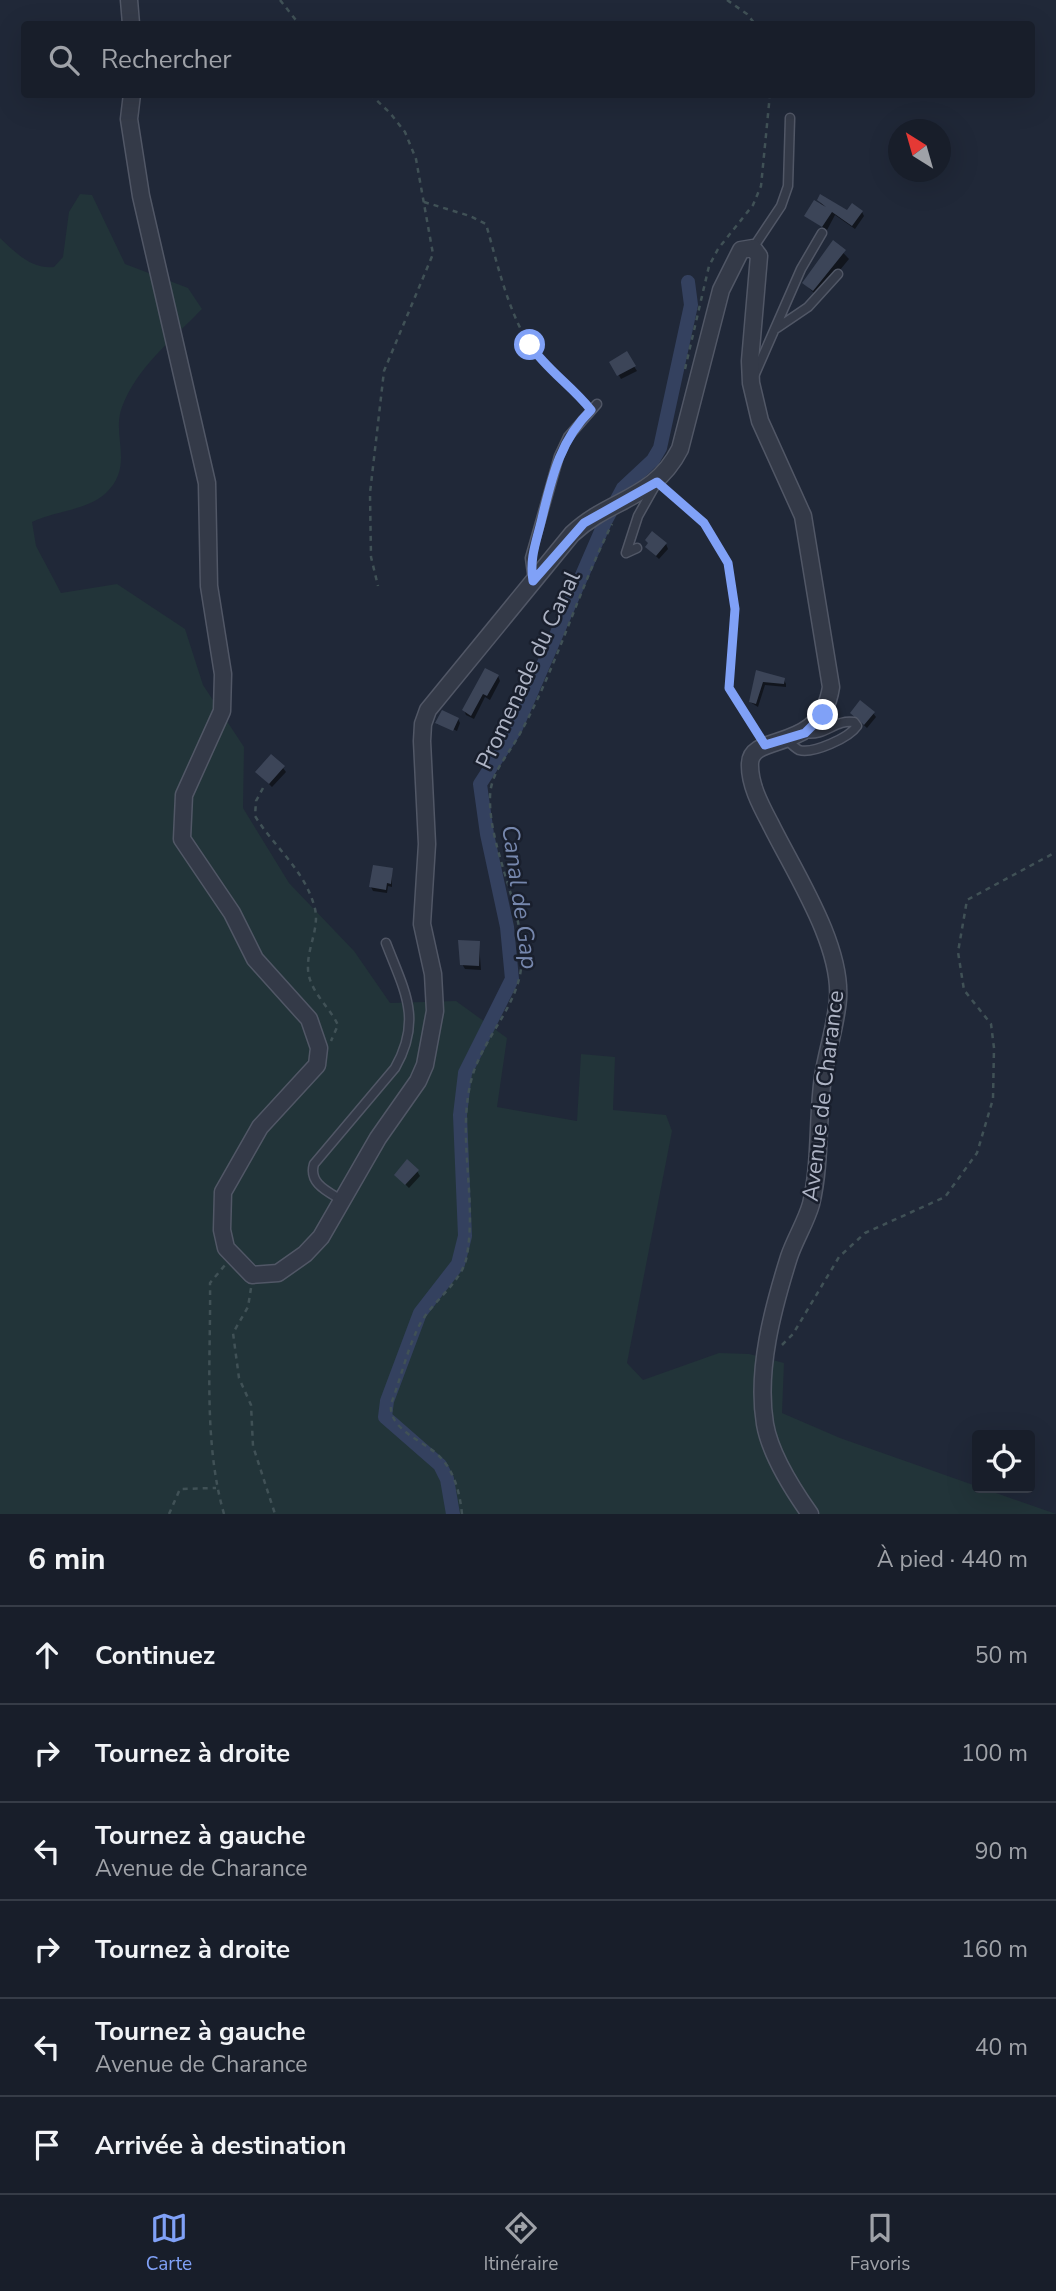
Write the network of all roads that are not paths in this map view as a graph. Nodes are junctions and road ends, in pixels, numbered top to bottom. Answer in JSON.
{"nodes":[{"id":1,"x":129,"y":0,"type":"edge"},
{"id":2,"x":131,"y":21,"type":"edge"},
{"id":3,"x":132,"y":98,"type":"edge"},
{"id":4,"x":790,"y":118,"type":"dead end"},
{"id":5,"x":822,"y":233,"type":"dead end"},
{"id":6,"x":753,"y":248,"type":"junction"},
{"id":7,"x":838,"y":274,"type":"dead end"},
{"id":8,"x":777,"y":328,"type":"junction"},
{"id":9,"x":751,"y":383,"type":"junction"},
{"id":10,"x":594,"y":407,"type":"road end"},
{"id":11,"x":657,"y":482,"type":"junction"},
{"id":12,"x":637,"y":548,"type":"dead end"},
{"id":13,"x":533,"y":581,"type":"junction"},
{"id":14,"x":805,"y":733,"type":"junction"},
{"id":15,"x":786,"y":739,"type":"junction"},
{"id":16,"x":386,"y":943,"type":"dead end"},
{"id":17,"x":343,"y":1201,"type":"junction"},
{"id":18,"x":810,"y":1514,"type":"edge"}],
"edges":[{"from":1,"to":2,"type":"street"},
{"from":3,"to":17,"type":"street"},
{"from":4,"to":6,"type":"lane"},
{"from":5,"to":8,"type":"lane"},
{"from":6,"to":9,"type":"street"},
{"from":6,"to":11,"type":"street"},
{"from":7,"to":8,"type":"lane"},
{"from":8,"to":9,"type":"lane"},
{"from":9,"to":14,"type":"street"},
{"from":10,"to":13,"type":"lane"},
{"from":11,"to":12,"type":"lane"},
{"from":11,"to":13,"type":"street"},
{"from":13,"to":17,"type":"street"},
{"from":14,"to":15,"type":"street"},
{"from":14,"to":15,"type":"lane"},
{"from":15,"to":18,"type":"street","name":"Avenue de Charance"},
{"from":16,"to":17,"type":"lane"}]}
